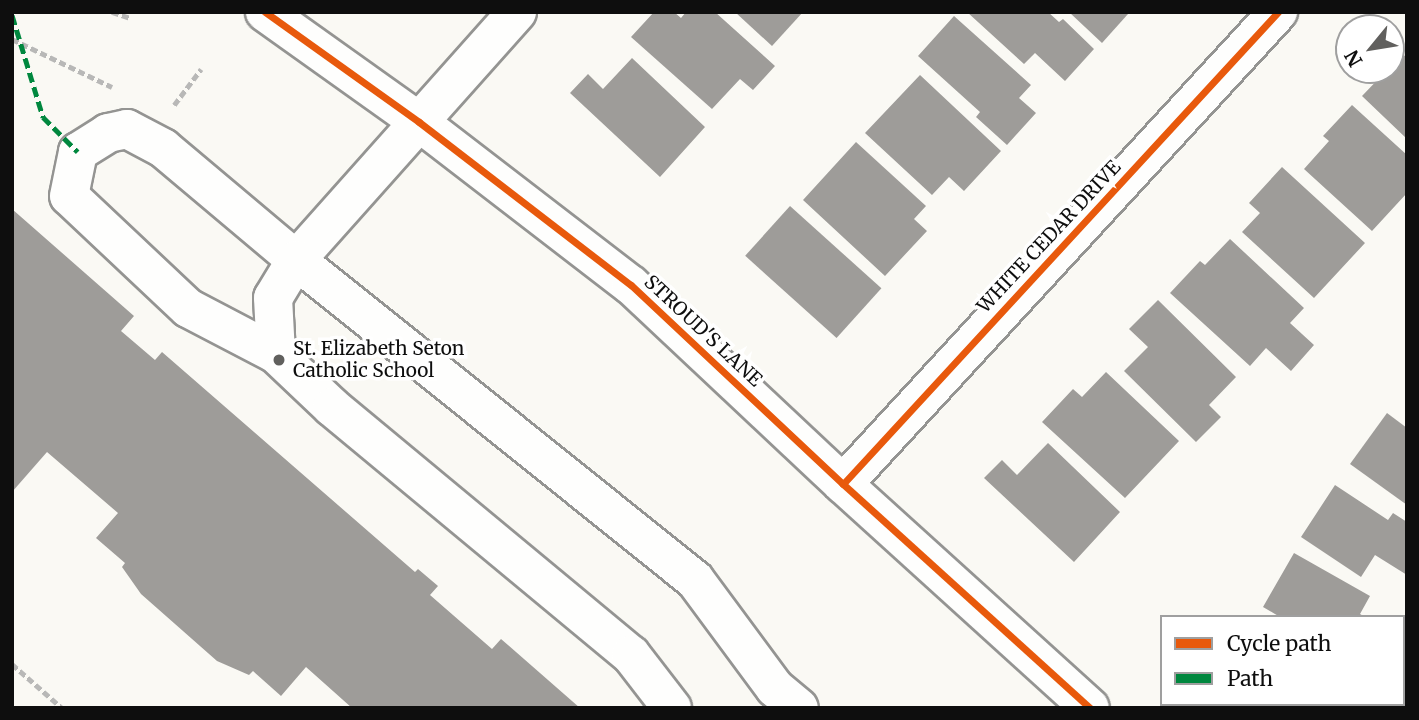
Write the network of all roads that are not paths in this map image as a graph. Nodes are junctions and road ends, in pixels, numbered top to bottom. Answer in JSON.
{"nodes":[{"id":1,"x":265,"y":12,"type":"edge"},
{"id":2,"x":517,"y":12,"type":"edge"},
{"id":3,"x":1278,"y":12,"type":"edge"},
{"id":4,"x":419,"y":122,"type":"junction"},
{"id":5,"x":296,"y":260,"type":"junction"},
{"id":6,"x":276,"y":354,"type":"junction"},
{"id":7,"x":843,"y":484,"type":"junction"},
{"id":8,"x":672,"y":708,"type":"edge"},
{"id":9,"x":799,"y":708,"type":"edge"},
{"id":10,"x":1090,"y":708,"type":"edge"}],
"edges":[{"from":1,"to":4,"type":"street","name":"STROUD'S LANE"},
{"from":2,"to":4,"type":"street"},
{"from":3,"to":7,"type":"street","name":"WHITE CEDAR DRIVE"},
{"from":4,"to":5,"type":"street"},
{"from":4,"to":7,"type":"street","name":"STROUD'S LANE"},
{"from":5,"to":6,"type":"street"},
{"from":5,"to":6,"type":"street"},
{"from":5,"to":9,"type":"street"},
{"from":6,"to":8,"type":"street"},
{"from":7,"to":10,"type":"street","name":"STROUD'S LANE"}]}
